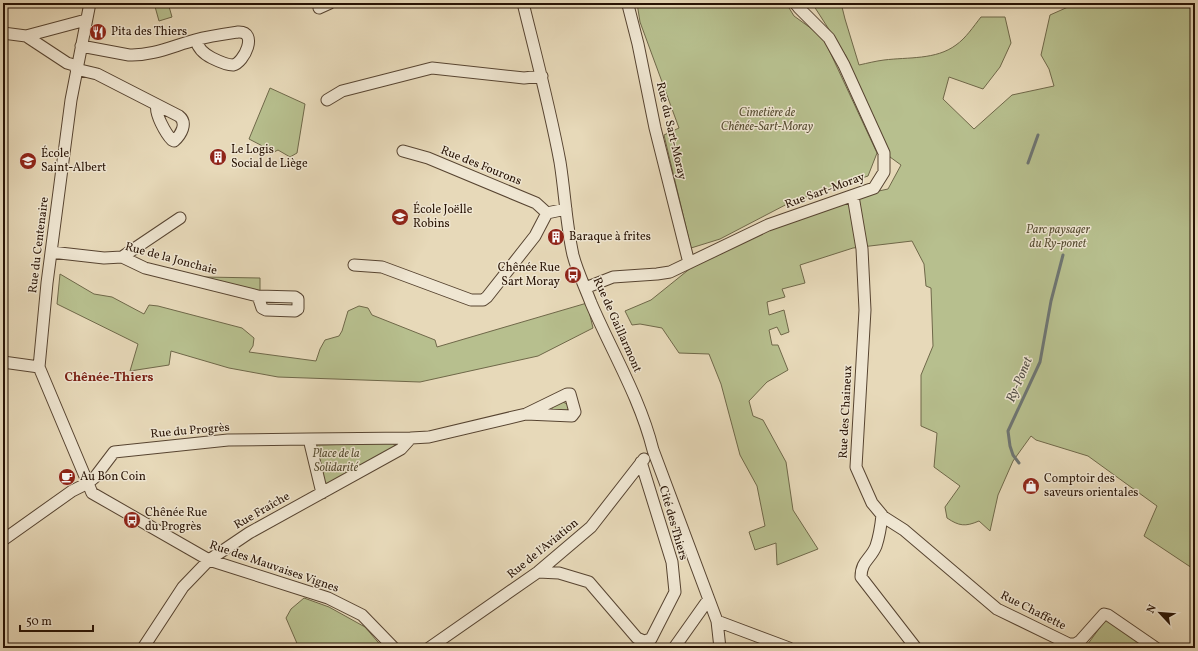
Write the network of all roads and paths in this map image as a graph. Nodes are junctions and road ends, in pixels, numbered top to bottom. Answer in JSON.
{"nodes":[{"id":1,"x":90,"y":3,"type":"edge"},
{"id":2,"x":330,"y":3,"type":"edge"},
{"id":3,"x":523,"y":3,"type":"edge"},
{"id":4,"x":795,"y":3,"type":"edge"},
{"id":5,"x":628,"y":5,"type":"dead end"},
{"id":6,"x":319,"y":8,"type":"dead end"},
{"id":7,"x":86,"y":20,"type":"junction"},
{"id":8,"x":3,"y":33,"type":"edge"},
{"id":9,"x":26,"y":36,"type":"junction"},
{"id":10,"x":196,"y":40,"type":"dead end"},
{"id":11,"x":81,"y":46,"type":"junction"},
{"id":12,"x":76,"y":68,"type":"junction"},
{"id":13,"x":542,"y":76,"type":"junction"},
{"id":14,"x":327,"y":100,"type":"dead end"},
{"id":15,"x":157,"y":105,"type":"dead end"},
{"id":16,"x":402,"y":151,"type":"dead end"},
{"id":17,"x":854,"y":199,"type":"junction"},
{"id":18,"x":566,"y":209,"type":"junction"},
{"id":19,"x":546,"y":212,"type":"junction"},
{"id":20,"x":180,"y":218,"type":"dead end"},
{"id":21,"x":51,"y":252,"type":"junction"},
{"id":22,"x":122,"y":258,"type":"junction"},
{"id":23,"x":689,"y":263,"type":"junction"},
{"id":24,"x":354,"y":265,"type":"dead end"},
{"id":25,"x":585,"y":288,"type":"junction"},
{"id":26,"x":258,"y":296,"type":"dead end"},
{"id":27,"x":3,"y":362,"type":"edge"},
{"id":28,"x":39,"y":367,"type":"junction"},
{"id":29,"x":526,"y":414,"type":"dead end"},
{"id":30,"x":411,"y":438,"type":"junction"},
{"id":31,"x":310,"y":439,"type":"junction"},
{"id":32,"x":653,"y":450,"type":"junction"},
{"id":33,"x":641,"y":462,"type":"junction"},
{"id":34,"x":88,"y":483,"type":"junction"},
{"id":35,"x":322,"y":493,"type":"junction"},
{"id":36,"x":882,"y":516,"type":"junction"},
{"id":37,"x":3,"y":540,"type":"edge"},
{"id":38,"x":209,"y":560,"type":"junction"},
{"id":39,"x":538,"y":572,"type":"junction"},
{"id":40,"x":708,"y":600,"type":"junction"},
{"id":41,"x":717,"y":621,"type":"junction"},
{"id":42,"x":144,"y":648,"type":"edge"},
{"id":43,"x":394,"y":648,"type":"edge"},
{"id":44,"x":429,"y":648,"type":"edge"},
{"id":45,"x":674,"y":648,"type":"edge"},
{"id":46,"x":720,"y":648,"type":"edge"},
{"id":47,"x":789,"y":648,"type":"edge"},
{"id":48,"x":916,"y":648,"type":"edge"},
{"id":49,"x":1156,"y":648,"type":"edge"}],
"edges":[{"from":1,"to":7,"type":"street","name":"Rue du Centenaire"},
{"from":2,"to":6,"type":"street"},
{"from":3,"to":13,"type":"street","name":"Rue de Gaillarmont"},
{"from":4,"to":17,"type":"street","name":"Rue Sart-Moray"},
{"from":5,"to":23,"type":"street","name":"Rue du Sart-Moray"},
{"from":7,"to":9,"type":"street"},
{"from":7,"to":11,"type":"street","name":"Rue du Centenaire"},
{"from":8,"to":9,"type":"street"},
{"from":9,"to":12,"type":"street"},
{"from":10,"to":11,"type":"street"},
{"from":11,"to":12,"type":"street","name":"Rue du Centenaire"},
{"from":12,"to":15,"type":"street"},
{"from":12,"to":21,"type":"street","name":"Rue du Centenaire"},
{"from":13,"to":14,"type":"street"},
{"from":13,"to":18,"type":"street","name":"Rue de Gaillarmont"},
{"from":16,"to":19,"type":"street","name":"Rue des Fourons"},
{"from":17,"to":23,"type":"street","name":"Rue Sart-Moray"},
{"from":17,"to":36,"type":"street","name":"Rue des Chaineux"},
{"from":18,"to":19,"type":"street"},
{"from":18,"to":25,"type":"street","name":"Rue de Gaillarmont"},
{"from":19,"to":24,"type":"street"},
{"from":20,"to":22,"type":"street"},
{"from":21,"to":22,"type":"street","name":"Rue de la Jonchaie"},
{"from":21,"to":28,"type":"street","name":"Rue du Centenaire"},
{"from":22,"to":26,"type":"street","name":"Rue de la Jonchaie"},
{"from":23,"to":25,"type":"street","name":"Rue Sart-Moray"},
{"from":25,"to":32,"type":"street","name":"Rue de Gaillarmont"},
{"from":27,"to":28,"type":"street"},
{"from":28,"to":34,"type":"street","name":"Rue du Centenaire"},
{"from":29,"to":30,"type":"street"},
{"from":30,"to":31,"type":"street"},
{"from":30,"to":35,"type":"street"},
{"from":31,"to":34,"type":"street","name":"Rue du Progrès"},
{"from":31,"to":35,"type":"street"},
{"from":32,"to":33,"type":"street","name":"Rue de l'Aviation"},
{"from":32,"to":40,"type":"street","name":"Rue de Gaillarmont"},
{"from":33,"to":39,"type":"street","name":"Rue de l'Aviation"},
{"from":33,"to":39,"type":"street","name":"Cité des Thiers"},
{"from":34,"to":37,"type":"street"},
{"from":34,"to":38,"type":"street","name":"Rue des Mauvaises Vignes"},
{"from":35,"to":38,"type":"street","name":"Rue Fraîche"},
{"from":36,"to":48,"type":"street"},
{"from":36,"to":49,"type":"street","name":"Rue Chaffette"},
{"from":38,"to":42,"type":"street","name":"Rue Fraîche"},
{"from":38,"to":43,"type":"street","name":"Rue des Mauvaises Vignes"},
{"from":39,"to":44,"type":"street","name":"Rue de l'Aviation"},
{"from":40,"to":41,"type":"street","name":"Rue de Gaillarmont"},
{"from":40,"to":45,"type":"street"},
{"from":41,"to":46,"type":"street","name":"Rue de Gaillarmont"},
{"from":41,"to":47,"type":"street"}]}
